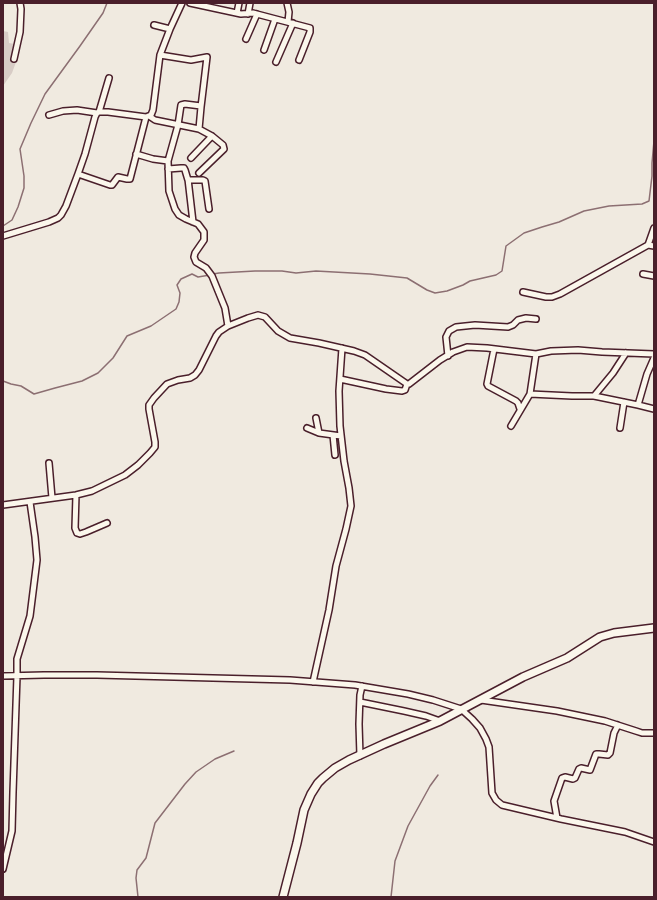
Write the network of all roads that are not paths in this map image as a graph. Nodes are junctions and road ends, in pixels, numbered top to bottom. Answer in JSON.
{"nodes":[{"id":1,"x":20,"y":3,"type":"edge"},
{"id":2,"x":182,"y":3,"type":"edge"},
{"id":3,"x":190,"y":3,"type":"edge"},
{"id":4,"x":238,"y":3,"type":"edge"},
{"id":5,"x":250,"y":3,"type":"edge"},
{"id":6,"x":287,"y":3,"type":"edge"},
{"id":7,"x":237,"y":13,"type":"junction"},
{"id":8,"x":248,"y":14,"type":"junction"},
{"id":9,"x":257,"y":14,"type":"junction"},
{"id":10,"x":275,"y":19,"type":"junction"},
{"id":11,"x":290,"y":22,"type":"junction"},
{"id":12,"x":154,"y":25,"type":"dead end"},
{"id":13,"x":170,"y":29,"type":"junction"},
{"id":14,"x":246,"y":39,"type":"dead end"},
{"id":15,"x":264,"y":50,"type":"dead end"},
{"id":16,"x":160,"y":55,"type":"junction"},
{"id":17,"x":14,"y":59,"type":"dead end"},
{"id":18,"x":299,"y":60,"type":"dead end"},
{"id":19,"x":276,"y":62,"type":"dead end"},
{"id":20,"x":109,"y":78,"type":"dead end"},
{"id":21,"x":201,"y":106,"type":"junction"},
{"id":22,"x":98,"y":112,"type":"junction"},
{"id":23,"x":49,"y":115,"type":"dead end"},
{"id":24,"x":147,"y":117,"type":"junction"},
{"id":25,"x":178,"y":125,"type":"junction"},
{"id":26,"x":200,"y":129,"type":"junction"},
{"id":27,"x":212,"y":136,"type":"junction"},
{"id":28,"x":136,"y":154,"type":"junction"},
{"id":29,"x":191,"y":158,"type":"dead end"},
{"id":30,"x":168,"y":161,"type":"junction"},
{"id":31,"x":168,"y":169,"type":"junction"},
{"id":32,"x":199,"y":173,"type":"dead end"},
{"id":33,"x":78,"y":174,"type":"junction"},
{"id":34,"x":188,"y":179,"type":"junction"},
{"id":35,"x":209,"y":208,"type":"dead end"},
{"id":36,"x":193,"y":222,"type":"junction"},
{"id":37,"x":654,"y":228,"type":"edge"},
{"id":38,"x":3,"y":236,"type":"edge"},
{"id":39,"x":648,"y":244,"type":"junction"},
{"id":40,"x":654,"y":246,"type":"edge"},
{"id":41,"x":644,"y":274,"type":"dead end"},
{"id":42,"x":654,"y":276,"type":"edge"},
{"id":43,"x":523,"y":292,"type":"dead end"},
{"id":44,"x":536,"y":319,"type":"dead end"},
{"id":45,"x":228,"y":326,"type":"junction"},
{"id":46,"x":342,"y":348,"type":"junction"},
{"id":47,"x":494,"y":349,"type":"junction"},
{"id":48,"x":626,"y":353,"type":"junction"},
{"id":49,"x":536,"y":354,"type":"junction"},
{"id":50,"x":654,"y":354,"type":"edge"},
{"id":51,"x":448,"y":356,"type":"junction"},
{"id":52,"x":654,"y":358,"type":"edge"},
{"id":53,"x":340,"y":378,"type":"junction"},
{"id":54,"x":407,"y":384,"type":"junction"},
{"id":55,"x":530,"y":394,"type":"junction"},
{"id":56,"x":594,"y":396,"type":"junction"},
{"id":57,"x":624,"y":402,"type":"junction"},
{"id":58,"x":638,"y":405,"type":"junction"},
{"id":59,"x":654,"y":409,"type":"edge"},
{"id":60,"x":520,"y":410,"type":"junction"},
{"id":61,"x":316,"y":418,"type":"dead end"},
{"id":62,"x":510,"y":426,"type":"dead end"},
{"id":63,"x":307,"y":428,"type":"dead end"},
{"id":64,"x":620,"y":428,"type":"dead end"},
{"id":65,"x":319,"y":432,"type":"junction"},
{"id":66,"x":333,"y":435,"type":"junction"},
{"id":67,"x":341,"y":436,"type":"junction"},
{"id":68,"x":335,"y":455,"type":"dead end"},
{"id":69,"x":49,"y":463,"type":"dead end"},
{"id":70,"x":76,"y":495,"type":"junction"},
{"id":71,"x":52,"y":498,"type":"junction"},
{"id":72,"x":30,"y":502,"type":"junction"},
{"id":73,"x":3,"y":505,"type":"edge"},
{"id":74,"x":107,"y":523,"type":"dead end"},
{"id":75,"x":654,"y":628,"type":"edge"},
{"id":76,"x":3,"y":676,"type":"edge"},
{"id":77,"x":17,"y":676,"type":"junction"},
{"id":78,"x":313,"y":682,"type":"junction"},
{"id":79,"x":362,"y":686,"type":"junction"},
{"id":80,"x":480,"y":700,"type":"junction"},
{"id":81,"x":360,"y":702,"type":"junction"},
{"id":82,"x":461,"y":709,"type":"junction"},
{"id":83,"x":440,"y":721,"type":"junction"},
{"id":84,"x":618,"y":725,"type":"junction"},
{"id":85,"x":654,"y":733,"type":"edge"},
{"id":86,"x":360,"y":756,"type":"junction"},
{"id":87,"x":557,"y":818,"type":"junction"},
{"id":88,"x":654,"y":842,"type":"edge"},
{"id":89,"x":3,"y":869,"type":"edge"},
{"id":90,"x":283,"y":897,"type":"edge"}],
"edges":[{"from":1,"to":17,"type":"street"},
{"from":2,"to":13,"type":"street"},
{"from":3,"to":7,"type":"street"},
{"from":4,"to":7,"type":"street"},
{"from":5,"to":8,"type":"street"},
{"from":6,"to":11,"type":"street"},
{"from":7,"to":8,"type":"street"},
{"from":8,"to":9,"type":"street"},
{"from":9,"to":10,"type":"street"},
{"from":9,"to":14,"type":"street"},
{"from":10,"to":11,"type":"street"},
{"from":10,"to":15,"type":"street"},
{"from":11,"to":18,"type":"street"},
{"from":11,"to":19,"type":"street"},
{"from":12,"to":13,"type":"street"},
{"from":13,"to":16,"type":"street"},
{"from":16,"to":21,"type":"street"},
{"from":16,"to":24,"type":"street"},
{"from":20,"to":22,"type":"street"},
{"from":21,"to":25,"type":"street"},
{"from":21,"to":26,"type":"street"},
{"from":22,"to":23,"type":"street"},
{"from":22,"to":24,"type":"street"},
{"from":22,"to":33,"type":"street"},
{"from":24,"to":25,"type":"street"},
{"from":24,"to":28,"type":"street"},
{"from":25,"to":26,"type":"street"},
{"from":25,"to":30,"type":"street"},
{"from":26,"to":27,"type":"street"},
{"from":27,"to":29,"type":"street"},
{"from":27,"to":32,"type":"street"},
{"from":28,"to":30,"type":"street"},
{"from":28,"to":33,"type":"street"},
{"from":30,"to":31,"type":"street"},
{"from":31,"to":34,"type":"street"},
{"from":31,"to":36,"type":"street"},
{"from":33,"to":38,"type":"street"},
{"from":34,"to":35,"type":"street"},
{"from":34,"to":36,"type":"street"},
{"from":36,"to":45,"type":"street"},
{"from":37,"to":39,"type":"street"},
{"from":39,"to":40,"type":"street"},
{"from":39,"to":43,"type":"street"},
{"from":41,"to":42,"type":"street"},
{"from":44,"to":51,"type":"street"},
{"from":45,"to":46,"type":"street"},
{"from":45,"to":70,"type":"street"},
{"from":46,"to":53,"type":"street"},
{"from":46,"to":54,"type":"street"},
{"from":47,"to":49,"type":"street"},
{"from":47,"to":51,"type":"street"},
{"from":47,"to":60,"type":"street"},
{"from":48,"to":49,"type":"street"},
{"from":48,"to":50,"type":"street"},
{"from":48,"to":56,"type":"street"},
{"from":49,"to":55,"type":"street"},
{"from":51,"to":54,"type":"street"},
{"from":52,"to":58,"type":"street"},
{"from":53,"to":54,"type":"street"},
{"from":53,"to":67,"type":"street"},
{"from":55,"to":56,"type":"street"},
{"from":55,"to":60,"type":"street"},
{"from":56,"to":57,"type":"street"},
{"from":57,"to":58,"type":"street"},
{"from":57,"to":64,"type":"street"},
{"from":58,"to":59,"type":"street"},
{"from":60,"to":62,"type":"street"},
{"from":61,"to":65,"type":"street"},
{"from":63,"to":65,"type":"street"},
{"from":65,"to":66,"type":"street"},
{"from":66,"to":67,"type":"street"},
{"from":66,"to":68,"type":"street"},
{"from":67,"to":78,"type":"street"},
{"from":69,"to":71,"type":"street"},
{"from":70,"to":71,"type":"street"},
{"from":70,"to":74,"type":"street"},
{"from":71,"to":72,"type":"street"},
{"from":72,"to":73,"type":"street"},
{"from":72,"to":77,"type":"street"},
{"from":75,"to":80,"type":"street"},
{"from":76,"to":77,"type":"street"},
{"from":77,"to":78,"type":"street"},
{"from":77,"to":89,"type":"street"},
{"from":78,"to":79,"type":"street"},
{"from":79,"to":81,"type":"street"},
{"from":79,"to":82,"type":"street"},
{"from":80,"to":82,"type":"street"},
{"from":80,"to":84,"type":"street"},
{"from":81,"to":83,"type":"street"},
{"from":81,"to":86,"type":"street"},
{"from":82,"to":83,"type":"street"},
{"from":82,"to":87,"type":"street"},
{"from":83,"to":86,"type":"street"},
{"from":84,"to":85,"type":"street"},
{"from":84,"to":87,"type":"street"},
{"from":86,"to":90,"type":"street"},
{"from":87,"to":88,"type":"street"}]}
